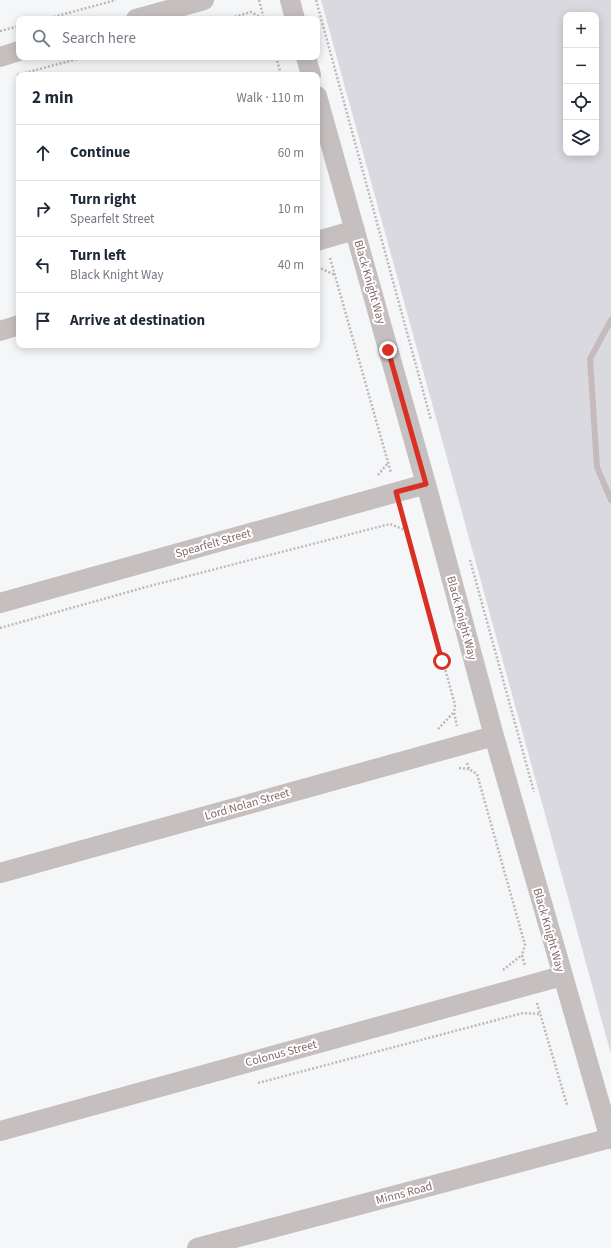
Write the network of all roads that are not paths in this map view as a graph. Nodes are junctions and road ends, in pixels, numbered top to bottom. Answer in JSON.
{"nodes":[{"id":1,"x":204,"y":0,"type":"edge"},
{"id":2,"x":290,"y":0,"type":"edge"},
{"id":3,"x":147,"y":16,"type":"edge"},
{"id":4,"x":294,"y":16,"type":"edge"},
{"id":5,"x":16,"y":52,"type":"edge"},
{"id":6,"x":0,"y":57,"type":"edge"},
{"id":7,"x":307,"y":60,"type":"edge"},
{"id":8,"x":310,"y":72,"type":"edge"},
{"id":9,"x":320,"y":107,"type":"edge"},
{"id":10,"x":355,"y":230,"type":"junction"},
{"id":11,"x":320,"y":240,"type":"edge"},
{"id":12,"x":16,"y":327,"type":"edge"},
{"id":13,"x":0,"y":331,"type":"edge"},
{"id":14,"x":426,"y":484,"type":"junction"},
{"id":15,"x":0,"y":602,"type":"edge"},
{"id":16,"x":494,"y":736,"type":"junction"},
{"id":17,"x":0,"y":873,"type":"edge"},
{"id":18,"x":562,"y":976,"type":"junction"},
{"id":19,"x":0,"y":1131,"type":"edge"},
{"id":20,"x":610,"y":1138,"type":"edge"},
{"id":21,"x":197,"y":1248,"type":"edge"}],
"edges":[{"from":1,"to":3,"type":"street"},
{"from":2,"to":4,"type":"street"},
{"from":5,"to":6,"type":"street"},
{"from":7,"to":8,"type":"street"},
{"from":9,"to":10,"type":"street","name":"Black Knight Way"},
{"from":10,"to":11,"type":"street"},
{"from":10,"to":14,"type":"street","name":"Black Knight Way"},
{"from":12,"to":13,"type":"street"},
{"from":14,"to":15,"type":"street","name":"Spearfelt Street"},
{"from":14,"to":16,"type":"street","name":"Black Knight Way"},
{"from":16,"to":17,"type":"street","name":"Lord Nolan Street"},
{"from":16,"to":18,"type":"street","name":"Black Knight Way"},
{"from":18,"to":19,"type":"street","name":"Colonus Street"},
{"from":18,"to":20,"type":"street","name":"Black Knight Way"},
{"from":20,"to":21,"type":"street","name":"Minns Road"}]}
